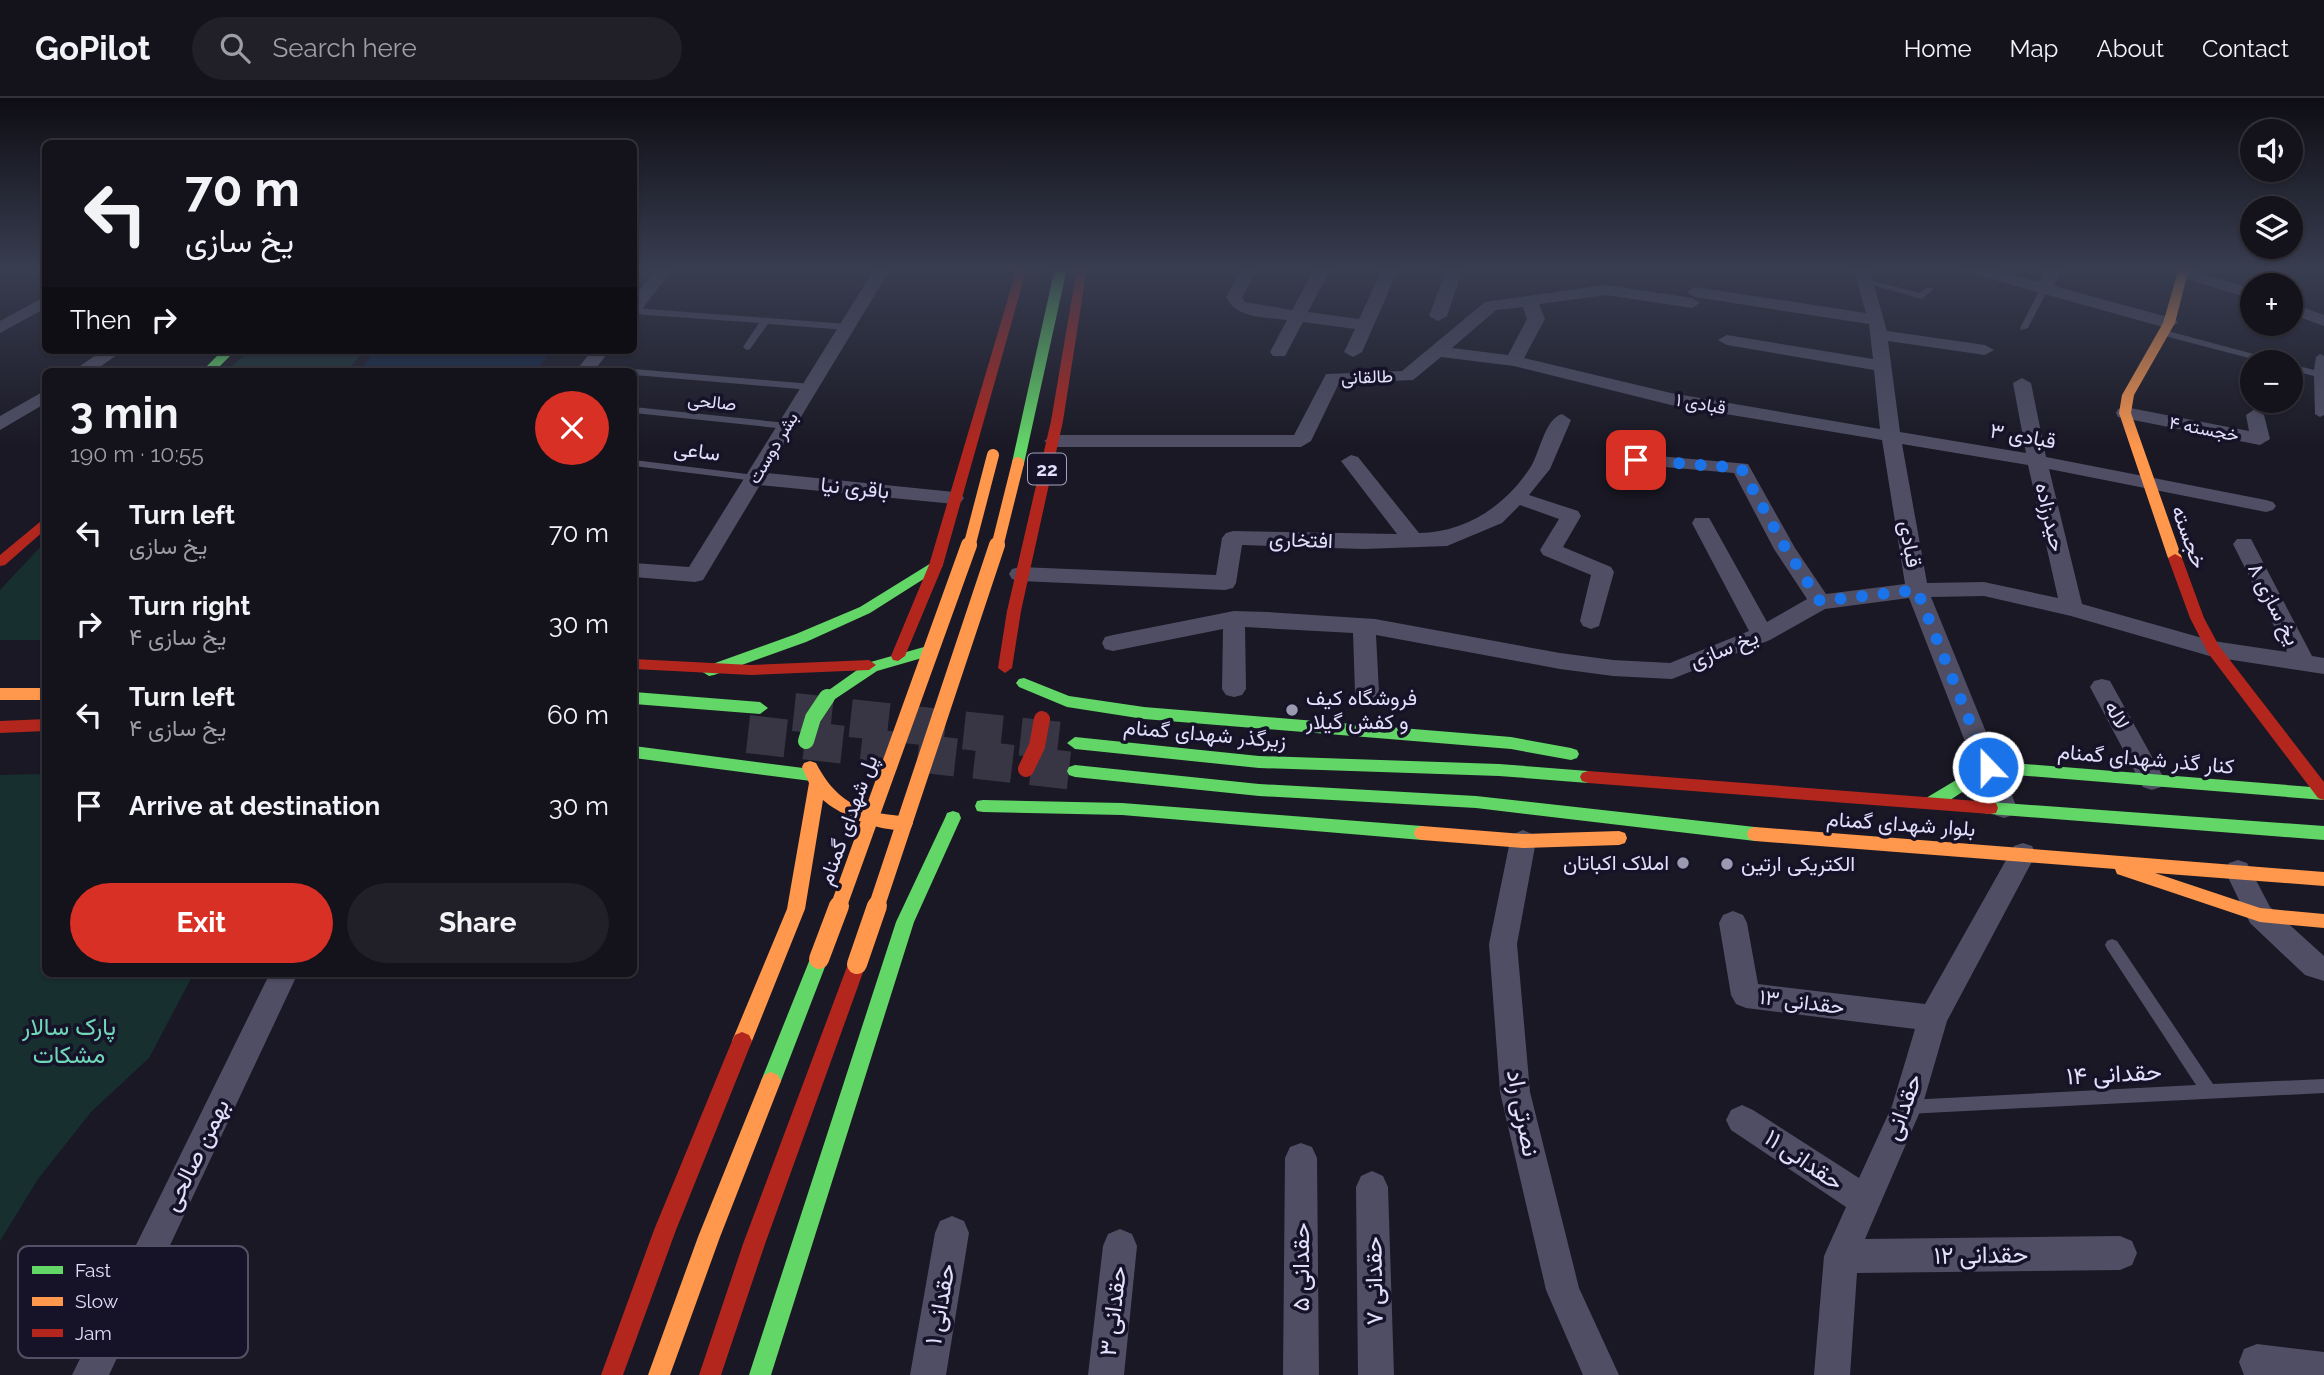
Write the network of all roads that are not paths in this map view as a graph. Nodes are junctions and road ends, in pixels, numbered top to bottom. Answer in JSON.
{"nodes":[{"id":1,"x":848,"y":327,"type":"edge"},
{"id":2,"x":1879,"y":327,"type":"edge"},
{"id":3,"x":760,"y":328,"type":"edge"},
{"id":4,"x":1005,"y":328,"type":"edge"},
{"id":5,"x":1048,"y":328,"type":"edge"},
{"id":6,"x":1072,"y":328,"type":"edge"},
{"id":7,"x":1292,"y":328,"type":"edge"},
{"id":8,"x":1364,"y":328,"type":"edge"},
{"id":9,"x":1465,"y":328,"type":"edge"},
{"id":10,"x":1531,"y":328,"type":"edge"},
{"id":11,"x":1882,"y":328,"type":"edge"},
{"id":12,"x":2167,"y":328,"type":"joint"},
{"id":13,"x":1727,"y":340,"type":"dead end"},
{"id":14,"x":747,"y":347,"type":"dead end"},
{"id":15,"x":1985,"y":350,"type":"dead end"},
{"id":16,"x":1436,"y":351,"type":"junction"},
{"id":17,"x":2240,"y":351,"type":"edge"},
{"id":18,"x":1279,"y":352,"type":"dead end"},
{"id":19,"x":1353,"y":352,"type":"dead end"},
{"id":20,"x":108,"y":354,"type":"edge"},
{"id":21,"x":203,"y":354,"type":"edge"},
{"id":22,"x":226,"y":354,"type":"edge"},
{"id":23,"x":2320,"y":357,"type":"dead end"},
{"id":24,"x":1514,"y":361,"type":"junction"},
{"id":25,"x":192,"y":364,"type":"dead end"},
{"id":26,"x":1884,"y":366,"type":"junction"},
{"id":27,"x":87,"y":368,"type":"edge"},
{"id":28,"x":211,"y":368,"type":"edge"},
{"id":29,"x":2303,"y":370,"type":"edge"},
{"id":30,"x":637,"y":372,"type":"edge"},
{"id":31,"x":2321,"y":375,"type":"edge"},
{"id":32,"x":2022,"y":383,"type":"dead end"},
{"id":33,"x":810,"y":387,"type":"junction"},
{"id":34,"x":42,"y":398,"type":"edge"},
{"id":35,"x":637,"y":410,"type":"edge"},
{"id":36,"x":2125,"y":413,"type":"junction"},
{"id":37,"x":2320,"y":414,"type":"dead end"},
{"id":38,"x":2255,"y":415,"type":"dead end"},
{"id":39,"x":1562,"y":420,"type":"dead end"},
{"id":40,"x":0,"y":424,"type":"edge"},
{"id":41,"x":787,"y":426,"type":"junction"},
{"id":42,"x":999,"y":433,"type":"dead end"},
{"id":43,"x":1891,"y":437,"type":"junction"},
{"id":44,"x":1054,"y":441,"type":"junction"},
{"id":45,"x":968,"y":453,"type":"junction"},
{"id":46,"x":1636,"y":460,"type":"dead end"},
{"id":47,"x":1352,"y":461,"type":"dead end"},
{"id":48,"x":2037,"y":461,"type":"junction"},
{"id":49,"x":637,"y":463,"type":"edge"},
{"id":50,"x":1048,"y":464,"type":"junction"},
{"id":51,"x":755,"y":478,"type":"junction"},
{"id":52,"x":2147,"y":482,"type":"junction"},
{"id":53,"x":1516,"y":497,"type":"junction"},
{"id":54,"x":954,"y":498,"type":"junction"},
{"id":55,"x":2266,"y":506,"type":"dead end"},
{"id":56,"x":41,"y":515,"type":"edge"},
{"id":57,"x":1702,"y":523,"type":"dead end"},
{"id":58,"x":0,"y":540,"type":"edge"},
{"id":59,"x":1413,"y":540,"type":"junction"},
{"id":60,"x":2244,"y":544,"type":"dead end"},
{"id":61,"x":0,"y":562,"type":"edge"},
{"id":62,"x":936,"y":565,"type":"junction"},
{"id":63,"x":637,"y":570,"type":"edge"},
{"id":64,"x":1020,"y":574,"type":"junction"},
{"id":65,"x":1917,"y":590,"type":"junction"},
{"id":66,"x":1820,"y":601,"type":"junction"},
{"id":67,"x":2072,"y":609,"type":"junction"},
{"id":68,"x":1234,"y":619,"type":"junction"},
{"id":69,"x":1591,"y":621,"type":"dead end"},
{"id":70,"x":1364,"y":626,"type":"junction"},
{"id":71,"x":1762,"y":634,"type":"junction"},
{"id":72,"x":1114,"y":643,"type":"dead end"},
{"id":73,"x":2213,"y":649,"type":"junction"},
{"id":74,"x":898,"y":656,"type":"junction"},
{"id":75,"x":994,"y":663,"type":"junction"},
{"id":76,"x":637,"y":664,"type":"edge"},
{"id":77,"x":871,"y":665,"type":"junction"},
{"id":78,"x":2314,"y":666,"type":"edge"},
{"id":79,"x":709,"y":671,"type":"junction"},
{"id":80,"x":42,"y":682,"type":"edge"},
{"id":81,"x":1024,"y":683,"type":"junction"},
{"id":82,"x":2102,"y":687,"type":"dead end"},
{"id":83,"x":1234,"y":689,"type":"dead end"},
{"id":84,"x":42,"y":692,"type":"edge"},
{"id":85,"x":1367,"y":692,"type":"dead end"},
{"id":86,"x":0,"y":694,"type":"edge"},
{"id":87,"x":18,"y":694,"type":"junction"},
{"id":88,"x":637,"y":698,"type":"edge"},
{"id":89,"x":760,"y":708,"type":"dead end"},
{"id":90,"x":42,"y":725,"type":"edge"},
{"id":91,"x":0,"y":727,"type":"edge"},
{"id":92,"x":1075,"y":743,"type":"tunnel mouth"},
{"id":93,"x":637,"y":752,"type":"edge"},
{"id":94,"x":1592,"y":758,"type":"dead end"},
{"id":95,"x":1620,"y":763,"type":"dead end"},
{"id":96,"x":1988,"y":767,"type":"junction"},
{"id":97,"x":1499,"y":770,"type":"joint"},
{"id":98,"x":1075,"y":771,"type":"tunnel mouth"},
{"id":99,"x":814,"y":780,"type":"junction"},
{"id":100,"x":2152,"y":780,"type":"junction"},
{"id":101,"x":1755,"y":789,"type":"junction"},
{"id":102,"x":2324,"y":794,"type":"edge"},
{"id":103,"x":1932,"y":803,"type":"junction"},
{"id":104,"x":983,"y":806,"type":"junction"},
{"id":105,"x":2004,"y":808,"type":"junction"},
{"id":106,"x":953,"y":818,"type":"junction"},
{"id":107,"x":2324,"y":833,"type":"edge"},
{"id":108,"x":1768,"y":835,"type":"junction"},
{"id":109,"x":1523,"y":841,"type":"junction"},
{"id":110,"x":2023,"y":855,"type":"junction"},
{"id":111,"x":2097,"y":860,"type":"junction"},
{"id":112,"x":2238,"y":872,"type":"junction"},
{"id":113,"x":2324,"y":879,"type":"edge"},
{"id":114,"x":809,"y":911,"type":"junction"},
{"id":115,"x":2260,"y":915,"type":"junction"},
{"id":116,"x":2324,"y":921,"type":"edge"},
{"id":117,"x":905,"y":922,"type":"junction"},
{"id":118,"x":1732,"y":923,"type":"dead end"},
{"id":119,"x":2112,"y":945,"type":"dead end"},
{"id":120,"x":2324,"y":969,"type":"edge"},
{"id":121,"x":282,"y":977,"type":"edge"},
{"id":122,"x":1933,"y":1018,"type":"junction"},
{"id":123,"x":2324,"y":1086,"type":"edge"},
{"id":124,"x":2209,"y":1091,"type":"junction"},
{"id":125,"x":1907,"y":1107,"type":"junction"},
{"id":126,"x":1742,"y":1120,"type":"dead end"},
{"id":127,"x":1301,"y":1158,"type":"dead end"},
{"id":128,"x":1372,"y":1188,"type":"dead end"},
{"id":129,"x":1865,"y":1201,"type":"junction"},
{"id":130,"x":952,"y":1233,"type":"dead end"},
{"id":131,"x":152,"y":1246,"type":"edge"},
{"id":132,"x":1120,"y":1246,"type":"dead end"},
{"id":133,"x":2120,"y":1253,"type":"dead end"},
{"id":134,"x":1841,"y":1256,"type":"junction"},
{"id":135,"x":98,"y":1358,"type":"edge"},
{"id":136,"x":2324,"y":1370,"type":"edge"},
{"id":137,"x":90,"y":1375,"type":"edge"},
{"id":138,"x":612,"y":1375,"type":"edge"},
{"id":139,"x":659,"y":1375,"type":"edge"},
{"id":140,"x":710,"y":1375,"type":"edge"},
{"id":141,"x":760,"y":1375,"type":"edge"},
{"id":142,"x":928,"y":1375,"type":"edge"},
{"id":143,"x":1106,"y":1375,"type":"edge"},
{"id":144,"x":1301,"y":1375,"type":"edge"},
{"id":145,"x":1376,"y":1375,"type":"edge"},
{"id":146,"x":1601,"y":1375,"type":"edge"},
{"id":147,"x":1832,"y":1375,"type":"edge"},
{"id":148,"x":2262,"y":1375,"type":"edge"}],
"edges":[{"from":1,"to":33,"type":"street","name":"بشر دوست"},
{"from":2,"to":26,"type":"street","name":"قبادی"},
{"from":3,"to":14,"type":"lane"},
{"from":4,"to":45,"type":"main road"},
{"from":5,"to":140,"type":"main road","bridge":true},
{"from":6,"to":44,"type":"main road","number":"22"},
{"from":7,"to":18,"type":"street"},
{"from":8,"to":19,"type":"street"},
{"from":9,"to":16,"type":"street","name":"طالقانی"},
{"from":10,"to":24,"type":"street"},
{"from":11,"to":15,"type":"street","name":"طالقانی"},
{"from":12,"to":17,"type":"lane"},
{"from":12,"to":36,"type":"main road"},
{"from":13,"to":26,"type":"street"},
{"from":16,"to":24,"type":"street","name":"قبادی ۱"},
{"from":16,"to":44,"type":"street","name":"طالقانی"},
{"from":20,"to":27,"type":"street"},
{"from":21,"to":25,"type":"main road"},
{"from":22,"to":28,"type":"main road"},
{"from":23,"to":31,"type":"lane"},
{"from":24,"to":43,"type":"street","name":"قبادی ۱"},
{"from":26,"to":43,"type":"street","name":"قبادی"},
{"from":29,"to":31,"type":"lane"},
{"from":30,"to":33,"type":"lane"},
{"from":31,"to":37,"type":"lane"},
{"from":32,"to":48,"type":"street","name":"حیدرزاده"},
{"from":33,"to":41,"type":"street","name":"بشر دوست"},
{"from":34,"to":40,"type":"street"},
{"from":35,"to":41,"type":"lane","name":"صالحی"},
{"from":36,"to":38,"type":"street","name":"خجسته ۴"},
{"from":36,"to":52,"type":"main road","name":"خجسته"},
{"from":39,"to":53,"type":"street","name":"افتخاری"},
{"from":41,"to":51,"type":"street","name":"بشر دوست"},
{"from":42,"to":139,"type":"main road","name":"پل شهدای گمنام","bridge":true},
{"from":43,"to":48,"type":"street","name":"قبادی ۳"},
{"from":43,"to":65,"type":"street","name":"قبادی"},
{"from":44,"to":50,"type":"main road","number":"22"},
{"from":45,"to":50,"type":"main road"},
{"from":45,"to":54,"type":"main road"},
{"from":46,"to":66,"type":"street"},
{"from":47,"to":59,"type":"street"},
{"from":48,"to":52,"type":"street","name":"قبادی ۳"},
{"from":48,"to":67,"type":"street","name":"حیدرزاده"},
{"from":49,"to":51,"type":"lane","name":"ساعی"},
{"from":50,"to":64,"type":"main road","number":"22"},
{"from":51,"to":54,"type":"street","name":"باقری نیا"},
{"from":51,"to":63,"type":"street","name":"بشر دوست"},
{"from":52,"to":55,"type":"street","name":"قبادی ۳"},
{"from":52,"to":73,"type":"main road","name":"خجسته"},
{"from":53,"to":59,"type":"street","name":"افتخاری"},
{"from":53,"to":69,"type":"street"},
{"from":54,"to":62,"type":"main road"},
{"from":56,"to":58,"type":"main road"},
{"from":56,"to":61,"type":"main road"},
{"from":57,"to":71,"type":"street"},
{"from":59,"to":64,"type":"street","name":"افتخاری"},
{"from":60,"to":78,"type":"street","name":"یخ سازی ۸"},
{"from":62,"to":64,"type":"main road"},
{"from":62,"to":74,"type":"main road"},
{"from":62,"to":79,"type":"main road"},
{"from":64,"to":75,"type":"main road","number":"22"},
{"from":65,"to":66,"type":"street","name":"یخ سازی"},
{"from":65,"to":67,"type":"street","name":"یخ سازی"},
{"from":65,"to":96,"type":"street","name":"قبادی"},
{"from":66,"to":71,"type":"street","name":"یخ سازی"},
{"from":67,"to":73,"type":"street","name":"یخ سازی"},
{"from":68,"to":70,"type":"street","name":"یخ سازی"},
{"from":68,"to":72,"type":"street","name":"یخ سازی"},
{"from":68,"to":83,"type":"street"},
{"from":70,"to":71,"type":"street","name":"یخ سازی"},
{"from":70,"to":85,"type":"street"},
{"from":73,"to":78,"type":"street","name":"یخ سازی"},
{"from":73,"to":102,"type":"main road","name":"خجسته"},
{"from":74,"to":75,"type":"main road"},
{"from":74,"to":77,"type":"main road"},
{"from":75,"to":81,"type":"main road"},
{"from":76,"to":79,"type":"main road"},
{"from":77,"to":79,"type":"main road"},
{"from":77,"to":99,"type":"main road","bridge":true},
{"from":80,"to":87,"type":"lane"},
{"from":81,"to":94,"type":"main road"},
{"from":81,"to":104,"type":"main road","bridge":true},
{"from":82,"to":100,"type":"street","name":"لاله"},
{"from":84,"to":87,"type":"main road"},
{"from":86,"to":87,"type":"main road"},
{"from":88,"to":89,"type":"main road"},
{"from":90,"to":91,"type":"main road"},
{"from":92,"to":97,"type":"main road","name":"زیرگذر شهدای گمنام"},
{"from":93,"to":99,"type":"main road"},
{"from":95,"to":101,"type":"main road"},
{"from":96,"to":100,"type":"main road","name":"کنار گذر شهدای گمنام"},
{"from":96,"to":103,"type":"main road"},
{"from":96,"to":105,"type":"street","name":"قبادی"},
{"from":97,"to":101,"type":"main road","name":"بلوار شهدای گمنام"},
{"from":98,"to":108,"type":"main road","name":"بلوار شهدای گمنام"},
{"from":99,"to":106,"type":"main road"},
{"from":99,"to":114,"type":"main road"},
{"from":100,"to":102,"type":"main road","name":"کنار گذر شهدای گمنام"},
{"from":101,"to":103,"type":"main road","name":"بلوار شهدای گمنام"},
{"from":103,"to":105,"type":"main road","name":"بلوار شهدای گمنام"},
{"from":104,"to":106,"type":"main road"},
{"from":104,"to":109,"type":"main road"},
{"from":105,"to":107,"type":"main road","name":"بلوار شهدای گمنام"},
{"from":106,"to":117,"type":"main road"},
{"from":108,"to":109,"type":"main road"},
{"from":108,"to":110,"type":"main road","name":"بلوار شهدای گمنام"},
{"from":109,"to":146,"type":"street","name":"نصرتی راد"},
{"from":110,"to":111,"type":"main road","name":"بلوار شهدای گمنام"},
{"from":110,"to":122,"type":"street","name":"حقدانی"},
{"from":111,"to":112,"type":"main road","name":"بلوار شهدای گمنام"},
{"from":111,"to":115,"type":"main road"},
{"from":112,"to":113,"type":"main road","name":"بلوار شهدای گمنام"},
{"from":112,"to":115,"type":"street"},
{"from":114,"to":117,"type":"main road"},
{"from":114,"to":138,"type":"main road"},
{"from":115,"to":116,"type":"main road"},
{"from":115,"to":120,"type":"street"},
{"from":117,"to":141,"type":"main road"},
{"from":118,"to":122,"type":"street","name":"حقدانی ۱۳"},
{"from":119,"to":124,"type":"lane"},
{"from":121,"to":131,"type":"street","name":"بهمن صالحی"},
{"from":122,"to":125,"type":"street","name":"حقدانی"},
{"from":123,"to":124,"type":"lane","name":"حقدانی ۱۴"},
{"from":124,"to":125,"type":"lane","name":"حقدانی ۱۴"},
{"from":125,"to":129,"type":"street","name":"حقدانی"},
{"from":126,"to":129,"type":"street","name":"حقدانی ۱۱"},
{"from":127,"to":144,"type":"street","name":"حقدانی ۵"},
{"from":128,"to":145,"type":"street","name":"حقدانی ۷"},
{"from":129,"to":134,"type":"street","name":"حقدانی"},
{"from":130,"to":142,"type":"street","name":"حقدانی ۱"},
{"from":132,"to":143,"type":"street","name":"حقدانی ۳"},
{"from":133,"to":134,"type":"street","name":"حقدانی ۱۲"},
{"from":134,"to":147,"type":"street","name":"حقدانی"},
{"from":135,"to":137,"type":"street","name":"بهمن صالحی"},
{"from":136,"to":148,"type":"street"}]}
